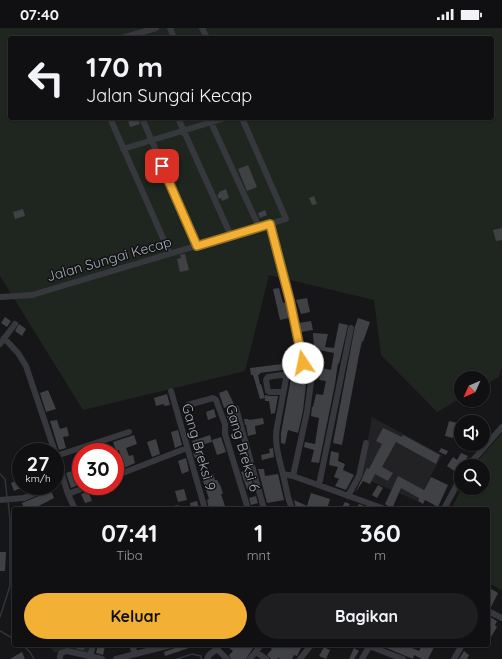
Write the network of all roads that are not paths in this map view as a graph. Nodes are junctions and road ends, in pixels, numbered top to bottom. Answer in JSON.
{"nodes":[{"id":1,"x":156,"y":28,"type":"edge"},
{"id":2,"x":142,"y":36,"type":"edge"},
{"id":3,"x":111,"y":120,"type":"edge"},
{"id":4,"x":143,"y":120,"type":"edge"},
{"id":5,"x":179,"y":120,"type":"edge"},
{"id":6,"x":210,"y":120,"type":"edge"},
{"id":7,"x":243,"y":120,"type":"edge"},
{"id":8,"x":184,"y":130,"type":"junction"},
{"id":9,"x":150,"y":140,"type":"junction"},
{"id":10,"x":123,"y":149,"type":"junction"},
{"id":11,"x":270,"y":224,"type":"junction"},
{"id":12,"x":259,"y":228,"type":"junction"},
{"id":13,"x":231,"y":236,"type":"junction"},
{"id":14,"x":197,"y":246,"type":"junction"},
{"id":15,"x":170,"y":254,"type":"junction"},
{"id":16,"x":0,"y":297,"type":"edge"},
{"id":17,"x":15,"y":324,"type":"dead end"},
{"id":18,"x":351,"y":328,"type":"dead end"},
{"id":19,"x":2,"y":341,"type":"edge"},
{"id":20,"x":303,"y":363,"type":"junction"},
{"id":21,"x":287,"y":374,"type":"junction"},
{"id":22,"x":171,"y":391,"type":"dead end"},
{"id":23,"x":283,"y":392,"type":"junction"},
{"id":24,"x":188,"y":406,"type":"dead end"},
{"id":25,"x":236,"y":408,"type":"dead end"},
{"id":26,"x":502,"y":427,"type":"edge"},
{"id":27,"x":129,"y":432,"type":"dead end"},
{"id":28,"x":51,"y":443,"type":"edge"},
{"id":29,"x":366,"y":443,"type":"dead end"},
{"id":30,"x":187,"y":448,"type":"junction"},
{"id":31,"x":64,"y":451,"type":"edge"},
{"id":32,"x":474,"y":459,"type":"edge"},
{"id":33,"x":124,"y":472,"type":"edge"},
{"id":34,"x":283,"y":474,"type":"junction"},
{"id":35,"x":294,"y":476,"type":"junction"},
{"id":36,"x":64,"y":484,"type":"edge"},
{"id":37,"x":319,"y":485,"type":"junction"},
{"id":38,"x":454,"y":490,"type":"edge"},
{"id":39,"x":72,"y":492,"type":"edge"},
{"id":40,"x":68,"y":494,"type":"junction"},
{"id":41,"x":32,"y":495,"type":"edge"},
{"id":42,"x":348,"y":496,"type":"junction"},
{"id":43,"x":1,"y":500,"type":"edge"},
{"id":44,"x":74,"y":507,"type":"edge"},
{"id":45,"x":204,"y":507,"type":"edge"},
{"id":46,"x":247,"y":507,"type":"edge"},
{"id":47,"x":263,"y":507,"type":"edge"},
{"id":48,"x":291,"y":507,"type":"edge"},
{"id":49,"x":379,"y":507,"type":"edge"},
{"id":50,"x":445,"y":507,"type":"edge"},
{"id":51,"x":490,"y":612,"type":"edge"},
{"id":52,"x":502,"y":618,"type":"edge"},
{"id":53,"x":92,"y":647,"type":"edge"},
{"id":54,"x":133,"y":647,"type":"edge"},
{"id":55,"x":161,"y":647,"type":"edge"},
{"id":56,"x":215,"y":647,"type":"edge"},
{"id":57,"x":260,"y":647,"type":"edge"},
{"id":58,"x":309,"y":647,"type":"edge"},
{"id":59,"x":368,"y":647,"type":"edge"},
{"id":60,"x":372,"y":647,"type":"edge"},
{"id":61,"x":461,"y":647,"type":"edge"},
{"id":62,"x":256,"y":652,"type":"junction"},
{"id":63,"x":135,"y":654,"type":"junction"},
{"id":64,"x":90,"y":656,"type":"junction"},
{"id":65,"x":60,"y":657,"type":"dead end"},
{"id":66,"x":102,"y":659,"type":"edge"},
{"id":67,"x":116,"y":659,"type":"edge"},
{"id":68,"x":207,"y":659,"type":"edge"},
{"id":69,"x":227,"y":659,"type":"edge"},
{"id":70,"x":250,"y":659,"type":"edge"},
{"id":71,"x":266,"y":659,"type":"edge"},
{"id":72,"x":300,"y":659,"type":"edge"},
{"id":73,"x":362,"y":659,"type":"edge"},
{"id":74,"x":403,"y":659,"type":"edge"},
{"id":75,"x":454,"y":659,"type":"edge"}],
"edges":[{"from":1,"to":2,"type":"street"},
{"from":3,"to":10,"type":"street"},
{"from":4,"to":9,"type":"street"},
{"from":5,"to":8,"type":"street"},
{"from":6,"to":8,"type":"street"},
{"from":6,"to":12,"type":"street"},
{"from":7,"to":11,"type":"street","name":"Jalan Sungai Kecap"},
{"from":8,"to":9,"type":"street"},
{"from":8,"to":13,"type":"street"},
{"from":9,"to":10,"type":"street"},
{"from":9,"to":14,"type":"street"},
{"from":10,"to":15,"type":"street"},
{"from":11,"to":12,"type":"street","name":"Jalan Sungai Kecap"},
{"from":11,"to":20,"type":"street"},
{"from":12,"to":13,"type":"street","name":"Jalan Sungai Kecap"},
{"from":13,"to":14,"type":"street","name":"Jalan Sungai Kecap"},
{"from":14,"to":15,"type":"street","name":"Jalan Sungai Kecap"},
{"from":15,"to":16,"type":"street","name":"Jalan Sungai Kecap"},
{"from":17,"to":19,"type":"street"},
{"from":18,"to":37,"type":"street"},
{"from":19,"to":28,"type":"street"},
{"from":20,"to":21,"type":"street"},
{"from":20,"to":35,"type":"street"},
{"from":21,"to":23,"type":"street"},
{"from":21,"to":23,"type":"street"},
{"from":22,"to":30,"type":"street","name":"Gang Breksi 9"},
{"from":23,"to":34,"type":"street"},
{"from":24,"to":46,"type":"street","name":"Gang Breksi 6"},
{"from":25,"to":47,"type":"street"},
{"from":26,"to":32,"type":"street"},
{"from":27,"to":31,"type":"street"},
{"from":29,"to":42,"type":"street"},
{"from":30,"to":33,"type":"street"},
{"from":30,"to":45,"type":"street","name":"Gang Breksi 9"},
{"from":34,"to":35,"type":"street"},
{"from":34,"to":48,"type":"street"},
{"from":35,"to":37,"type":"street"},
{"from":36,"to":40,"type":"street"},
{"from":37,"to":42,"type":"street"},
{"from":38,"to":50,"type":"street"},
{"from":39,"to":40,"type":"street"},
{"from":40,"to":44,"type":"street"},
{"from":41,"to":43,"type":"street"},
{"from":42,"to":49,"type":"street"},
{"from":51,"to":52,"type":"street"},
{"from":53,"to":64,"type":"street"},
{"from":54,"to":63,"type":"street"},
{"from":55,"to":63,"type":"street"},
{"from":56,"to":68,"type":"street"},
{"from":56,"to":69,"type":"street"},
{"from":57,"to":62,"type":"street"},
{"from":58,"to":72,"type":"street"},
{"from":59,"to":73,"type":"street"},
{"from":60,"to":74,"type":"street"},
{"from":61,"to":75,"type":"street"},
{"from":62,"to":70,"type":"street"},
{"from":62,"to":71,"type":"street"},
{"from":63,"to":67,"type":"street"},
{"from":64,"to":65,"type":"street"},
{"from":64,"to":66,"type":"street"}]}
